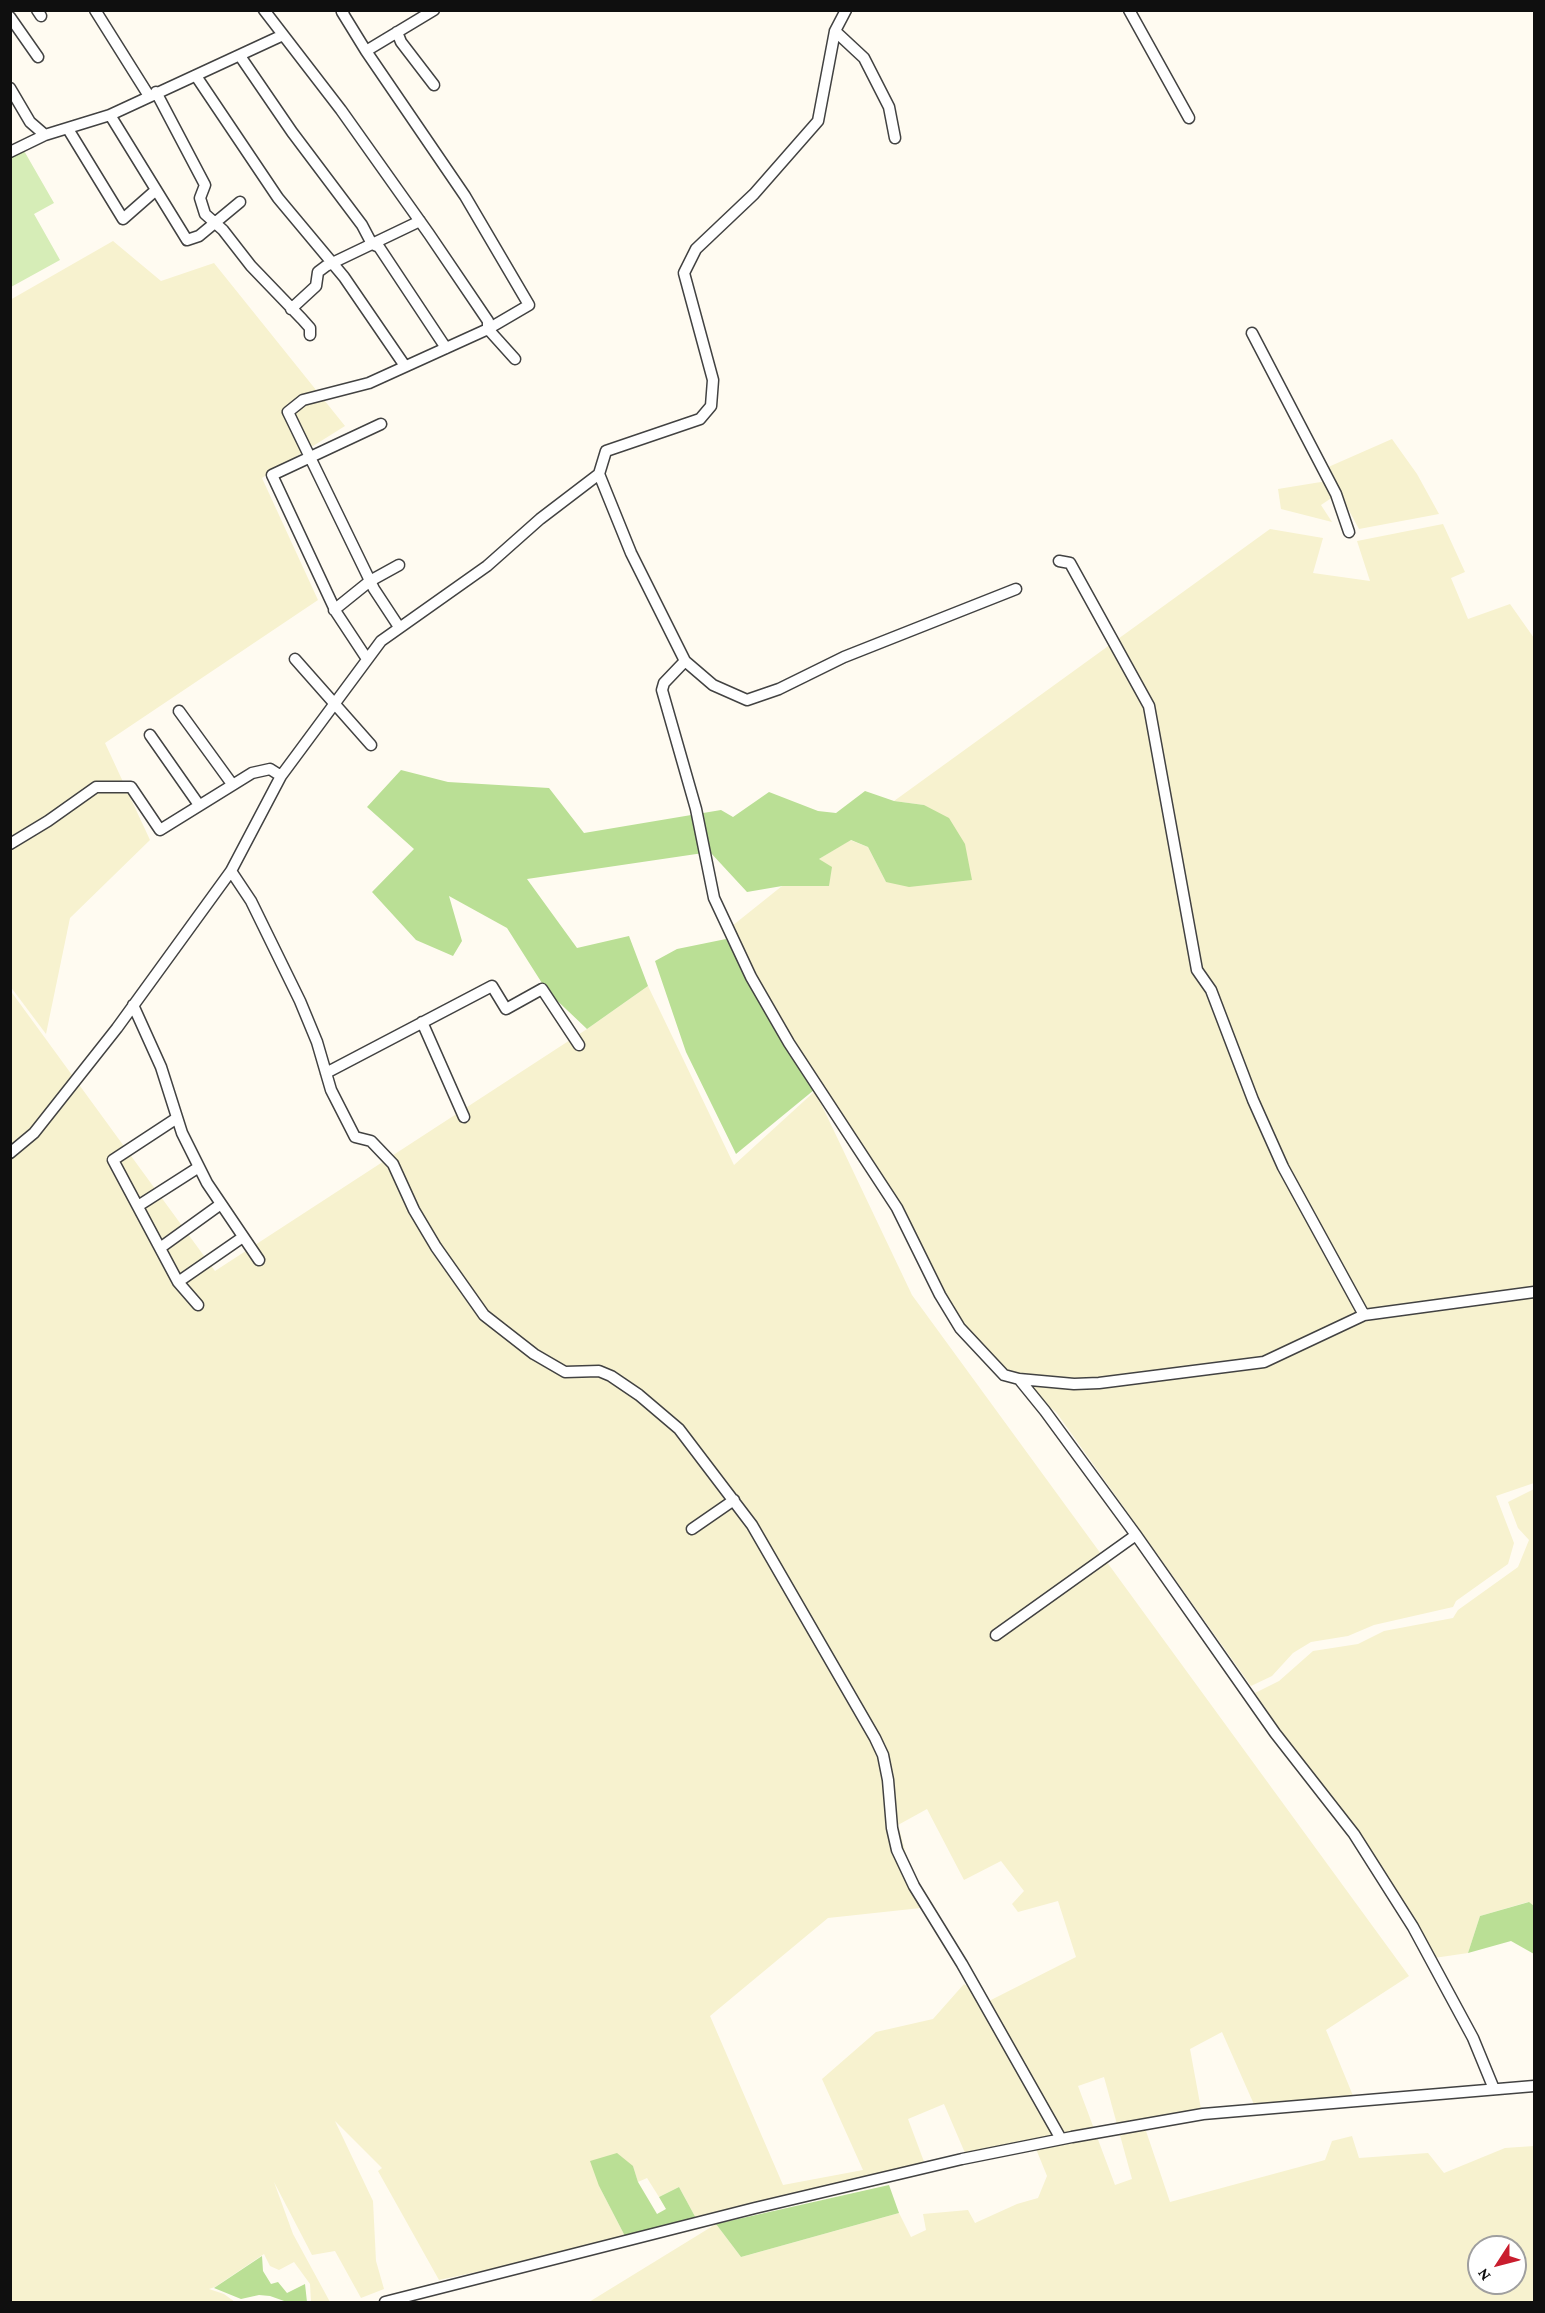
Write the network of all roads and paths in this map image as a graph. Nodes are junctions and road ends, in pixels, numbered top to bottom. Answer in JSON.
{"nodes":[{"id":1,"x":95,"y":10,"type":"edge"},
{"id":2,"x":264,"y":10,"type":"edge"},
{"id":3,"x":344,"y":10,"type":"edge"},
{"id":4,"x":434,"y":10,"type":"edge"},
{"id":5,"x":846,"y":10,"type":"edge"},
{"id":6,"x":1129,"y":10,"type":"edge"},
{"id":7,"x":10,"y":16,"type":"edge"},
{"id":8,"x":835,"y":31,"type":"junction"},
{"id":9,"x":397,"y":32,"type":"junction"},
{"id":10,"x":282,"y":35,"type":"junction"},
{"id":11,"x":366,"y":51,"type":"junction"},
{"id":12,"x":240,"y":56,"type":"junction"},
{"id":13,"x":38,"y":57,"type":"dead end"},
{"id":14,"x":196,"y":76,"type":"junction"},
{"id":15,"x":434,"y":85,"type":"dead end"},
{"id":16,"x":10,"y":88,"type":"edge"},
{"id":17,"x":153,"y":94,"type":"junction"},
{"id":18,"x":110,"y":115,"type":"junction"},
{"id":19,"x":1189,"y":118,"type":"dead end"},
{"id":20,"x":68,"y":129,"type":"junction"},
{"id":21,"x":45,"y":135,"type":"junction"},
{"id":22,"x":896,"y":138,"type":"dead end"},
{"id":23,"x":10,"y":152,"type":"edge"},
{"id":24,"x":156,"y":190,"type":"junction"},
{"id":25,"x":240,"y":202,"type":"dead end"},
{"id":26,"x":420,"y":221,"type":"junction"},
{"id":27,"x":216,"y":223,"type":"junction"},
{"id":28,"x":372,"y":244,"type":"junction"},
{"id":29,"x":332,"y":264,"type":"junction"},
{"id":30,"x":291,"y":309,"type":"junction"},
{"id":31,"x":488,"y":329,"type":"junction"},
{"id":32,"x":1252,"y":333,"type":"dead end"},
{"id":33,"x":310,"y":335,"type":"dead end"},
{"id":34,"x":446,"y":348,"type":"junction"},
{"id":35,"x":515,"y":359,"type":"dead end"},
{"id":36,"x":405,"y":366,"type":"junction"},
{"id":37,"x":381,"y":424,"type":"dead end"},
{"id":38,"x":312,"y":456,"type":"junction"},
{"id":39,"x":599,"y":474,"type":"junction"},
{"id":40,"x":1349,"y":532,"type":"dead end"},
{"id":41,"x":1059,"y":561,"type":"dead end"},
{"id":42,"x":399,"y":565,"type":"dead end"},
{"id":43,"x":370,"y":581,"type":"junction"},
{"id":44,"x":1016,"y":589,"type":"dead end"},
{"id":45,"x":334,"y":610,"type":"junction"},
{"id":46,"x":399,"y":627,"type":"junction"},
{"id":47,"x":295,"y":659,"type":"dead end"},
{"id":48,"x":368,"y":659,"type":"junction"},
{"id":49,"x":685,"y":661,"type":"junction"},
{"id":50,"x":335,"y":703,"type":"junction"},
{"id":51,"x":179,"y":711,"type":"dead end"},
{"id":52,"x":150,"y":735,"type":"dead end"},
{"id":53,"x":370,"y":745,"type":"dead end"},
{"id":54,"x":281,"y":776,"type":"junction"},
{"id":55,"x":232,"y":784,"type":"junction"},
{"id":56,"x":199,"y":806,"type":"junction"},
{"id":57,"x":10,"y":844,"type":"edge"},
{"id":58,"x":231,"y":871,"type":"junction"},
{"id":59,"x":133,"y":1005,"type":"junction"},
{"id":60,"x":422,"y":1023,"type":"junction"},
{"id":61,"x":579,"y":1045,"type":"dead end"},
{"id":62,"x":326,"y":1073,"type":"junction"},
{"id":63,"x":464,"y":1117,"type":"dead end"},
{"id":64,"x":177,"y":1118,"type":"junction"},
{"id":65,"x":10,"y":1153,"type":"edge"},
{"id":66,"x":199,"y":1167,"type":"junction"},
{"id":67,"x":221,"y":1204,"type":"junction"},
{"id":68,"x":138,"y":1206,"type":"junction"},
{"id":69,"x":243,"y":1237,"type":"junction"},
{"id":70,"x":160,"y":1248,"type":"junction"},
{"id":71,"x":259,"y":1260,"type":"dead end"},
{"id":72,"x":178,"y":1282,"type":"junction"},
{"id":73,"x":1534,"y":1292,"type":"edge"},
{"id":74,"x":198,"y":1305,"type":"dead end"},
{"id":75,"x":1365,"y":1315,"type":"junction"},
{"id":76,"x":1019,"y":1379,"type":"junction"},
{"id":77,"x":734,"y":1500,"type":"junction"},
{"id":78,"x":692,"y":1529,"type":"dead end"},
{"id":79,"x":1136,"y":1535,"type":"junction"},
{"id":80,"x":996,"y":1635,"type":"dead end"},
{"id":81,"x":1534,"y":2086,"type":"edge"},
{"id":82,"x":1494,"y":2089,"type":"junction"},
{"id":83,"x":1061,"y":2139,"type":"junction"},
{"id":84,"x":385,"y":2302,"type":"edge"}],
"edges":[{"from":1,"to":17,"type":"street"},
{"from":2,"to":10,"type":"street"},
{"from":3,"to":11,"type":"street"},
{"from":4,"to":9,"type":"street"},
{"from":5,"to":8,"type":"street"},
{"from":6,"to":19,"type":"street"},
{"from":7,"to":13,"type":"street"},
{"from":8,"to":22,"type":"street"},
{"from":8,"to":39,"type":"street"},
{"from":9,"to":11,"type":"street"},
{"from":9,"to":15,"type":"street"},
{"from":10,"to":12,"type":"street"},
{"from":10,"to":26,"type":"street"},
{"from":11,"to":31,"type":"street"},
{"from":12,"to":14,"type":"street"},
{"from":12,"to":28,"type":"street"},
{"from":14,"to":17,"type":"street"},
{"from":14,"to":29,"type":"street"},
{"from":16,"to":21,"type":"street"},
{"from":17,"to":18,"type":"street"},
{"from":17,"to":27,"type":"street"},
{"from":18,"to":20,"type":"street"},
{"from":18,"to":24,"type":"street"},
{"from":20,"to":21,"type":"street"},
{"from":20,"to":24,"type":"street"},
{"from":21,"to":23,"type":"street"},
{"from":24,"to":27,"type":"street"},
{"from":25,"to":27,"type":"street"},
{"from":26,"to":28,"type":"street"},
{"from":26,"to":31,"type":"street"},
{"from":27,"to":30,"type":"street"},
{"from":28,"to":29,"type":"street"},
{"from":28,"to":34,"type":"street"},
{"from":29,"to":30,"type":"street"},
{"from":29,"to":36,"type":"street"},
{"from":30,"to":33,"type":"street"},
{"from":31,"to":34,"type":"street"},
{"from":31,"to":35,"type":"street"},
{"from":32,"to":40,"type":"street"},
{"from":34,"to":36,"type":"street"},
{"from":36,"to":38,"type":"street"},
{"from":37,"to":38,"type":"street"},
{"from":38,"to":43,"type":"street"},
{"from":38,"to":45,"type":"street"},
{"from":39,"to":46,"type":"street"},
{"from":39,"to":49,"type":"street"},
{"from":41,"to":75,"type":"street"},
{"from":42,"to":43,"type":"street"},
{"from":43,"to":45,"type":"street"},
{"from":43,"to":46,"type":"street"},
{"from":44,"to":49,"type":"street"},
{"from":45,"to":48,"type":"street"},
{"from":46,"to":48,"type":"street"},
{"from":47,"to":50,"type":"street"},
{"from":48,"to":50,"type":"street"},
{"from":49,"to":76,"type":"street"},
{"from":50,"to":53,"type":"street"},
{"from":50,"to":54,"type":"street"},
{"from":51,"to":55,"type":"street"},
{"from":52,"to":56,"type":"street"},
{"from":54,"to":55,"type":"street"},
{"from":54,"to":58,"type":"street"},
{"from":55,"to":56,"type":"street"},
{"from":56,"to":57,"type":"street"},
{"from":58,"to":59,"type":"street"},
{"from":58,"to":62,"type":"street"},
{"from":59,"to":64,"type":"street"},
{"from":59,"to":65,"type":"street"},
{"from":60,"to":61,"type":"street"},
{"from":60,"to":62,"type":"street"},
{"from":60,"to":63,"type":"street"},
{"from":62,"to":77,"type":"street"},
{"from":64,"to":66,"type":"street"},
{"from":64,"to":68,"type":"street"},
{"from":66,"to":67,"type":"street"},
{"from":66,"to":68,"type":"street"},
{"from":67,"to":69,"type":"street"},
{"from":67,"to":70,"type":"street"},
{"from":68,"to":70,"type":"street"},
{"from":69,"to":71,"type":"street"},
{"from":69,"to":72,"type":"street"},
{"from":70,"to":72,"type":"street"},
{"from":72,"to":74,"type":"street"},
{"from":73,"to":75,"type":"street"},
{"from":75,"to":76,"type":"street"},
{"from":76,"to":79,"type":"street"},
{"from":77,"to":78,"type":"street"},
{"from":77,"to":83,"type":"street"},
{"from":79,"to":80,"type":"street"},
{"from":79,"to":82,"type":"street"},
{"from":81,"to":82,"type":"street"},
{"from":82,"to":83,"type":"street"},
{"from":83,"to":84,"type":"street"}]}
